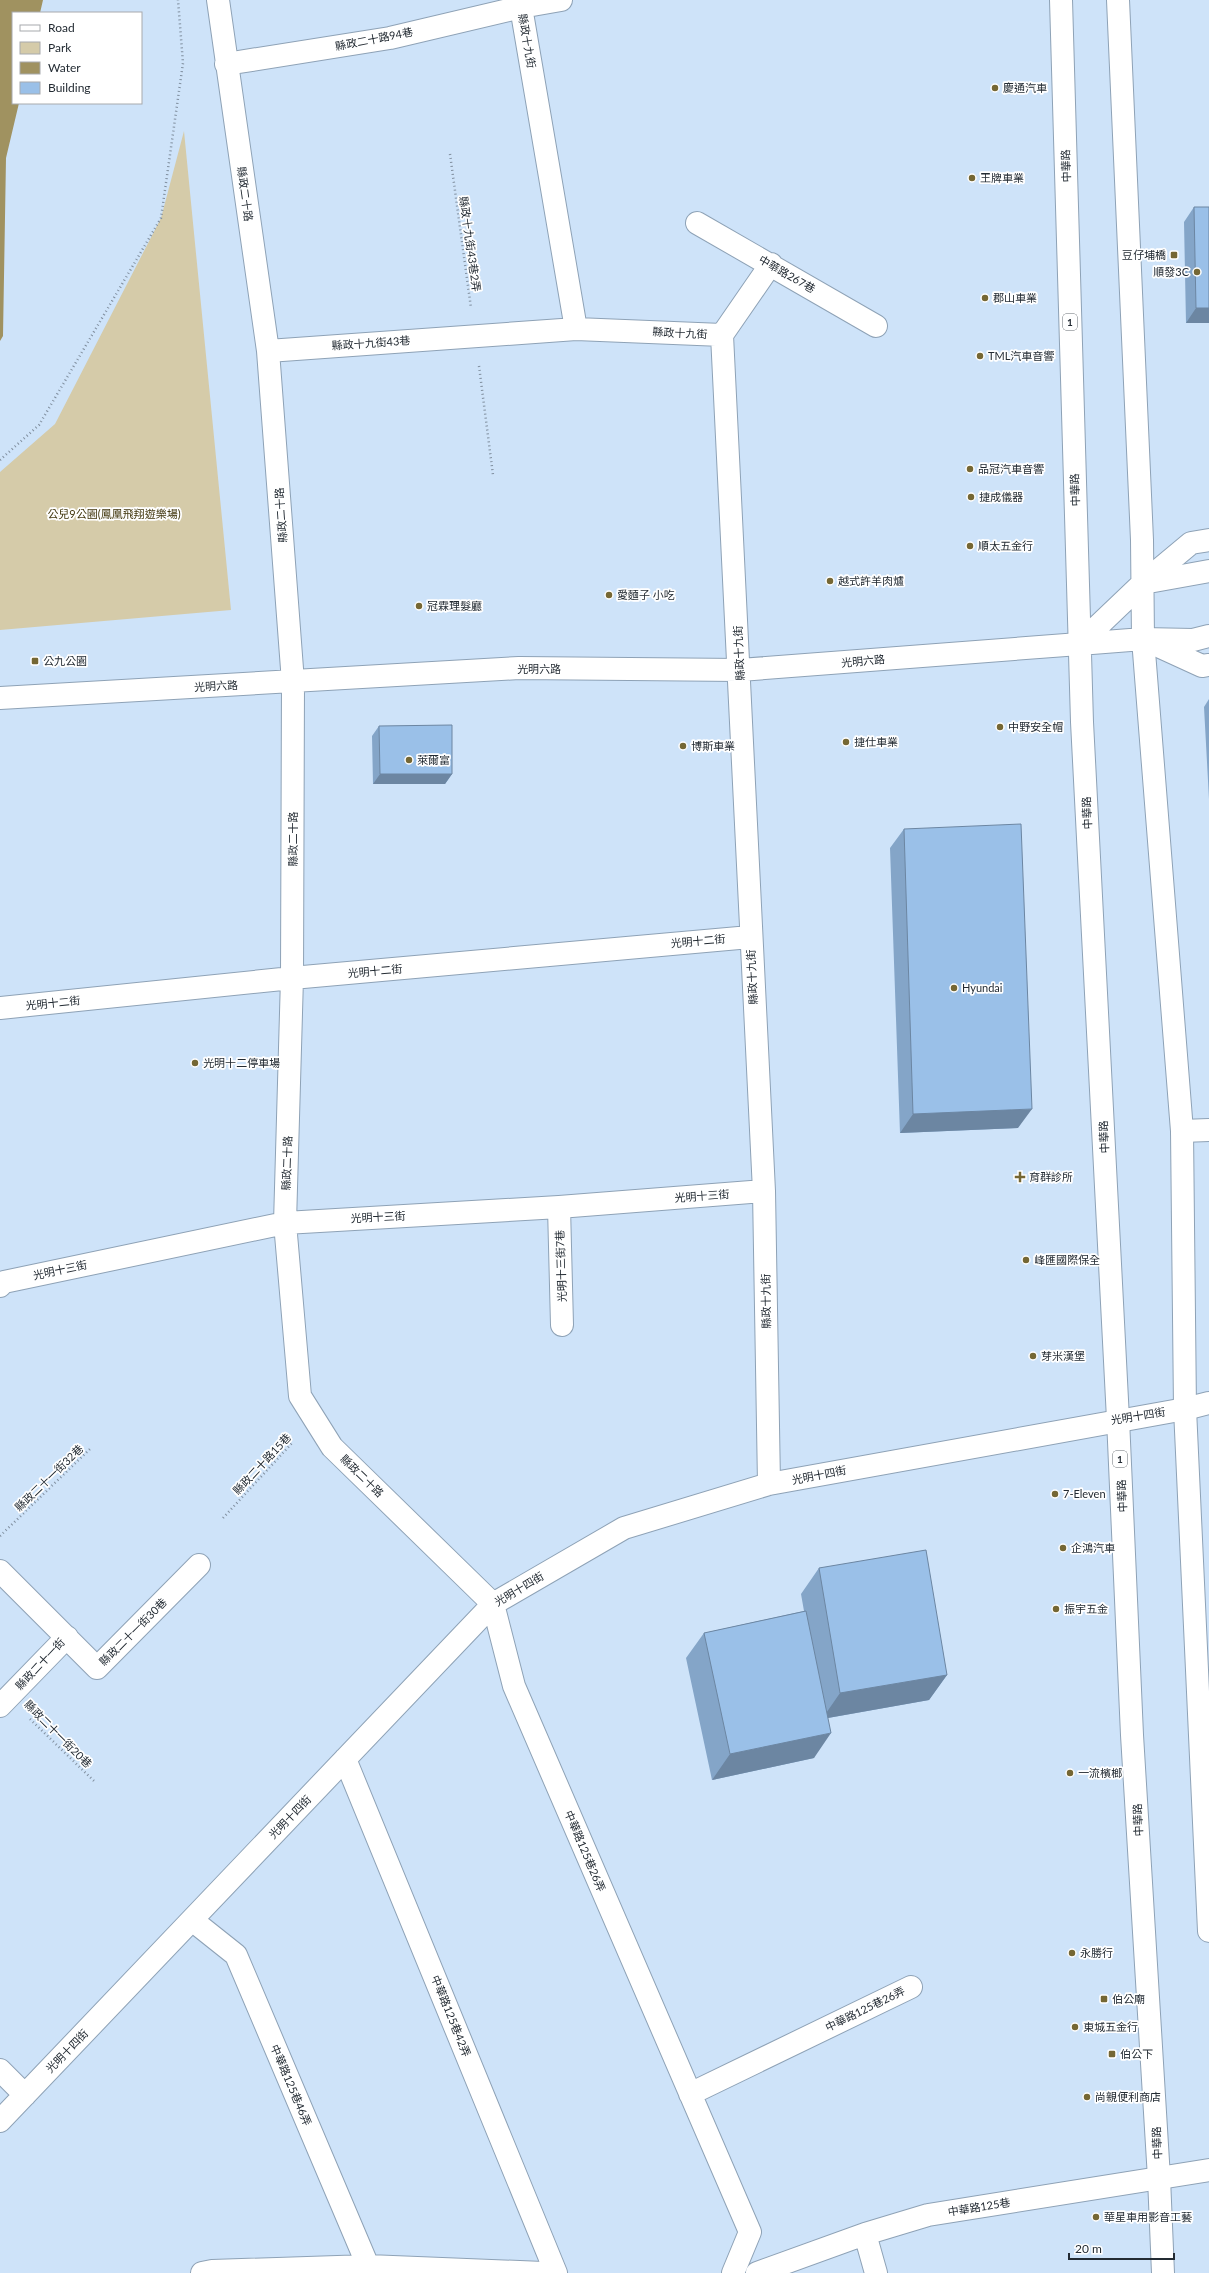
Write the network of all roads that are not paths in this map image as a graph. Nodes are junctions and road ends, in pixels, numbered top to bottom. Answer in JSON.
{"nodes":[{"id":1,"x":218,"y":0,"type":"edge"},
{"id":2,"x":561,"y":0,"type":"edge"},
{"id":3,"x":1061,"y":0,"type":"edge"},
{"id":4,"x":1118,"y":0,"type":"edge"},
{"id":5,"x":521,"y":7,"type":"junction"},
{"id":6,"x":226,"y":64,"type":"junction"},
{"id":7,"x":697,"y":223,"type":"dead end"},
{"id":8,"x":771,"y":264,"type":"junction"},
{"id":9,"x":876,"y":326,"type":"dead end"},
{"id":10,"x":576,"y":329,"type":"junction"},
{"id":11,"x":722,"y":335,"type":"junction"},
{"id":12,"x":268,"y":351,"type":"junction"},
{"id":13,"x":1209,"y":540,"type":"edge"},
{"id":14,"x":1209,"y":571,"type":"edge"},
{"id":15,"x":1143,"y":583,"type":"junction"},
{"id":16,"x":1209,"y":636,"type":"edge"},
{"id":17,"x":1143,"y":639,"type":"junction"},
{"id":18,"x":1079,"y":644,"type":"junction"},
{"id":19,"x":1209,"y":665,"type":"edge"},
{"id":20,"x":740,"y":670,"type":"junction"},
{"id":21,"x":293,"y":682,"type":"junction"},
{"id":22,"x":0,"y":698,"type":"edge"},
{"id":23,"x":750,"y":937,"type":"junction"},
{"id":24,"x":292,"y":978,"type":"junction"},
{"id":25,"x":0,"y":1008,"type":"edge"},
{"id":26,"x":1209,"y":1130,"type":"edge"},
{"id":27,"x":1182,"y":1131,"type":"junction"},
{"id":28,"x":764,"y":1191,"type":"junction"},
{"id":29,"x":559,"y":1207,"type":"junction"},
{"id":30,"x":285,"y":1223,"type":"junction"},
{"id":31,"x":1,"y":1282,"type":"edge"},
{"id":32,"x":562,"y":1325,"type":"dead end"},
{"id":33,"x":1209,"y":1403,"type":"edge"},
{"id":34,"x":1185,"y":1409,"type":"junction"},
{"id":35,"x":1118,"y":1419,"type":"junction"},
{"id":36,"x":770,"y":1484,"type":"junction"},
{"id":37,"x":199,"y":1565,"type":"dead end"},
{"id":38,"x":0,"y":1570,"type":"edge"},
{"id":39,"x":493,"y":1604,"type":"junction"},
{"id":40,"x":67,"y":1637,"type":"junction"},
{"id":41,"x":4,"y":1702,"type":"edge"},
{"id":42,"x":345,"y":1759,"type":"junction"},
{"id":43,"x":192,"y":1920,"type":"junction"},
{"id":44,"x":1209,"y":1931,"type":"edge"},
{"id":45,"x":911,"y":1987,"type":"dead end"},
{"id":46,"x":0,"y":2070,"type":"edge"},
{"id":47,"x":690,"y":2094,"type":"junction"},
{"id":48,"x":25,"y":2095,"type":"junction"},
{"id":49,"x":0,"y":2121,"type":"edge"},
{"id":50,"x":1209,"y":2170,"type":"edge"},
{"id":51,"x":1159,"y":2178,"type":"junction"},
{"id":52,"x":865,"y":2234,"type":"junction"},
{"id":53,"x":368,"y":2266,"type":"junction"},
{"id":54,"x":415,"y":2270,"type":"edge"},
{"id":55,"x":202,"y":2273,"type":"edge"},
{"id":56,"x":543,"y":2273,"type":"edge"},
{"id":57,"x":556,"y":2273,"type":"edge"},
{"id":58,"x":733,"y":2273,"type":"edge"},
{"id":59,"x":757,"y":2273,"type":"edge"},
{"id":60,"x":876,"y":2273,"type":"edge"},
{"id":61,"x":1162,"y":2273,"type":"edge"}],
"edges":[{"from":1,"to":6,"type":"street","name":"縣政二十路"},
{"from":2,"to":5,"type":"street","name":"縣政十九街"},
{"from":3,"to":18,"type":"street","name":"中華路","number":"1"},
{"from":4,"to":15,"type":"street"},
{"from":5,"to":6,"type":"street","name":"縣政二十路94巷"},
{"from":5,"to":10,"type":"street","name":"縣政十九街"},
{"from":6,"to":12,"type":"street","name":"縣政二十路"},
{"from":7,"to":8,"type":"street","name":"中華路267巷"},
{"from":8,"to":9,"type":"street","name":"中華路267巷"},
{"from":8,"to":11,"type":"street"},
{"from":10,"to":11,"type":"street","name":"縣政十九街"},
{"from":10,"to":12,"type":"street","name":"縣政十九街43巷"},
{"from":11,"to":20,"type":"street","name":"縣政十九街"},
{"from":12,"to":21,"type":"street","name":"縣政二十路"},
{"from":13,"to":15,"type":"street"},
{"from":14,"to":15,"type":"street"},
{"from":15,"to":17,"type":"street"},
{"from":15,"to":18,"type":"street"},
{"from":16,"to":17,"type":"street","name":"光明六路"},
{"from":17,"to":18,"type":"street","name":"光明六路"},
{"from":17,"to":19,"type":"street"},
{"from":17,"to":27,"type":"street"},
{"from":18,"to":20,"type":"street","name":"光明六路"},
{"from":18,"to":35,"type":"street","name":"中華路","number":"1"},
{"from":20,"to":21,"type":"street","name":"光明六路"},
{"from":20,"to":23,"type":"street","name":"縣政十九街"},
{"from":21,"to":22,"type":"street","name":"光明六路"},
{"from":21,"to":24,"type":"street","name":"縣政二十路"},
{"from":23,"to":24,"type":"street","name":"光明十二街"},
{"from":23,"to":28,"type":"street","name":"縣政十九街"},
{"from":24,"to":25,"type":"street","name":"光明十二街"},
{"from":24,"to":30,"type":"street","name":"縣政二十路"},
{"from":26,"to":27,"type":"street"},
{"from":27,"to":34,"type":"street"},
{"from":28,"to":29,"type":"street","name":"光明十三街"},
{"from":28,"to":36,"type":"street","name":"縣政十九街"},
{"from":29,"to":30,"type":"street","name":"光明十三街"},
{"from":29,"to":32,"type":"street","name":"光明十三街7巷"},
{"from":30,"to":31,"type":"street","name":"光明十三街"},
{"from":30,"to":39,"type":"street","name":"縣政二十路"},
{"from":33,"to":34,"type":"street","name":"光明十四街"},
{"from":34,"to":35,"type":"street","name":"光明十四街"},
{"from":34,"to":44,"type":"street"},
{"from":35,"to":36,"type":"street","name":"光明十四街"},
{"from":35,"to":51,"type":"street","name":"中華路","number":"1"},
{"from":36,"to":39,"type":"street","name":"光明十四街"},
{"from":37,"to":40,"type":"street","name":"縣政二十一街30巷"},
{"from":38,"to":40,"type":"street","name":"縣政二十一街"},
{"from":39,"to":42,"type":"street","name":"光明十四街"},
{"from":39,"to":47,"type":"street","name":"中華路125巷26弄"},
{"from":40,"to":41,"type":"street","name":"縣政二十一街"},
{"from":42,"to":43,"type":"street","name":"光明十四街"},
{"from":42,"to":57,"type":"street","name":"中華路125巷42弄"},
{"from":43,"to":48,"type":"street","name":"光明十四街"},
{"from":43,"to":53,"type":"street","name":"中華路125巷46弄"},
{"from":45,"to":47,"type":"street","name":"中華路125巷26弄"},
{"from":46,"to":48,"type":"street"},
{"from":47,"to":58,"type":"street","name":"中華路125巷26弄"},
{"from":48,"to":49,"type":"street","name":"光明十四街"},
{"from":50,"to":51,"type":"street","name":"中華路125巷"},
{"from":51,"to":52,"type":"street","name":"中華路125巷"},
{"from":51,"to":61,"type":"street","name":"中華路","number":"1"},
{"from":52,"to":59,"type":"street","name":"中華路125巷"},
{"from":52,"to":60,"type":"street"},
{"from":53,"to":54,"type":"street"},
{"from":53,"to":55,"type":"street"},
{"from":54,"to":56,"type":"street"}]}
